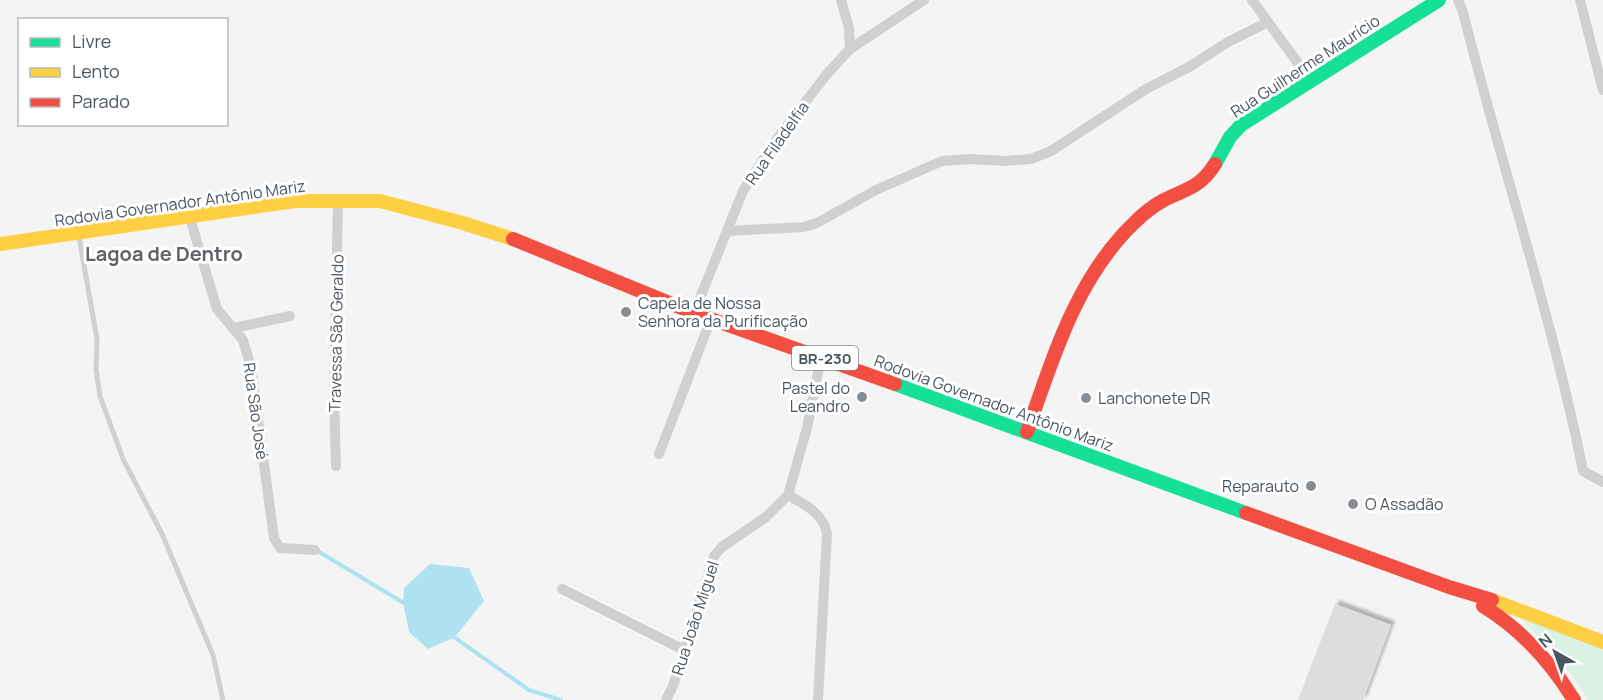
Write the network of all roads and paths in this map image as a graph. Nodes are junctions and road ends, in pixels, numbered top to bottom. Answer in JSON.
{"nodes":[{"id":1,"x":841,"y":0,"type":"edge"},
{"id":2,"x":924,"y":0,"type":"edge"},
{"id":3,"x":1252,"y":0,"type":"edge"},
{"id":4,"x":1438,"y":0,"type":"edge"},
{"id":5,"x":1458,"y":0,"type":"edge"},
{"id":6,"x":1580,"y":0,"type":"edge"},
{"id":7,"x":1268,"y":22,"type":"junction"},
{"id":8,"x":850,"y":50,"type":"junction"},
{"id":9,"x":1311,"y":81,"type":"junction"},
{"id":10,"x":1603,"y":90,"type":"edge"},
{"id":11,"x":338,"y":200,"type":"junction"},
{"id":12,"x":189,"y":215,"type":"junction"},
{"id":13,"x":727,"y":231,"type":"junction"},
{"id":14,"x":78,"y":233,"type":"junction"},
{"id":15,"x":0,"y":244,"type":"edge"},
{"id":16,"x":694,"y":313,"type":"junction"},
{"id":17,"x":290,"y":316,"type":"dead end"},
{"id":18,"x":711,"y":319,"type":"junction"},
{"id":19,"x":234,"y":328,"type":"junction"},
{"id":20,"x":821,"y":357,"type":"junction"},
{"id":21,"x":1027,"y":432,"type":"junction"},
{"id":22,"x":659,"y":454,"type":"dead end"},
{"id":23,"x":336,"y":466,"type":"dead end"},
{"id":24,"x":1603,"y":482,"type":"edge"},
{"id":25,"x":788,"y":495,"type":"junction"},
{"id":26,"x":315,"y":550,"type":"dead end"},
{"id":27,"x":1449,"y":587,"type":"junction"},
{"id":28,"x":562,"y":589,"type":"dead end"},
{"id":29,"x":1603,"y":642,"type":"edge"},
{"id":30,"x":684,"y":650,"type":"junction"},
{"id":31,"x":224,"y":700,"type":"edge"},
{"id":32,"x":666,"y":700,"type":"edge"},
{"id":33,"x":819,"y":700,"type":"edge"},
{"id":34,"x":1574,"y":700,"type":"edge"}],
"edges":[{"from":1,"to":8,"type":"street"},
{"from":2,"to":8,"type":"street","name":"Rua Filadelfia"},
{"from":3,"to":7,"type":"street"},
{"from":4,"to":9,"type":"main road","name":"Rua Guilherme Maurício"},
{"from":5,"to":24,"type":"street"},
{"from":6,"to":10,"type":"street"},
{"from":7,"to":9,"type":"street"},
{"from":7,"to":13,"type":"street"},
{"from":8,"to":13,"type":"street","name":"Rua Filadelfia"},
{"from":9,"to":21,"type":"main road","name":"Rua Guilherme Maurício"},
{"from":11,"to":12,"type":"main road","name":"Rodovia Governador Antônio Mariz","number":"BR-230"},
{"from":11,"to":16,"type":"main road","name":"Rodovia Governador Antônio Mariz","number":"BR-230"},
{"from":11,"to":23,"type":"street","name":"Travessa São Geraldo"},
{"from":12,"to":14,"type":"main road","name":"Rodovia Governador Antônio Mariz","number":"BR-230"},
{"from":12,"to":19,"type":"street","name":"Rua São José"},
{"from":13,"to":16,"type":"street","name":"Rua Filadelfia"},
{"from":14,"to":15,"type":"main road","name":"Rodovia Governador Antônio Mariz","number":"BR-230"},
{"from":14,"to":31,"type":"lane"},
{"from":16,"to":18,"type":"main road","name":"Rodovia Governador Antônio Mariz","number":"BR-230"},
{"from":17,"to":19,"type":"street"},
{"from":18,"to":20,"type":"main road","name":"Rodovia Governador Antônio Mariz","number":"BR-230"},
{"from":18,"to":22,"type":"street"},
{"from":19,"to":26,"type":"street","name":"Rua São José"},
{"from":20,"to":21,"type":"main road","name":"Rodovia Governador Antônio Mariz","number":"BR-230"},
{"from":20,"to":25,"type":"street","name":"Rua João Miguel"},
{"from":21,"to":27,"type":"main road","name":"Rodovia Governador Antônio Mariz","number":"BR-230"},
{"from":25,"to":30,"type":"street","name":"Rua João Miguel"},
{"from":25,"to":33,"type":"street"},
{"from":27,"to":29,"type":"main road","number":"BR-230"},
{"from":27,"to":34,"type":"main road","number":"BR-230"},
{"from":28,"to":30,"type":"street"},
{"from":30,"to":32,"type":"street","name":"Rua João Miguel"}]}
